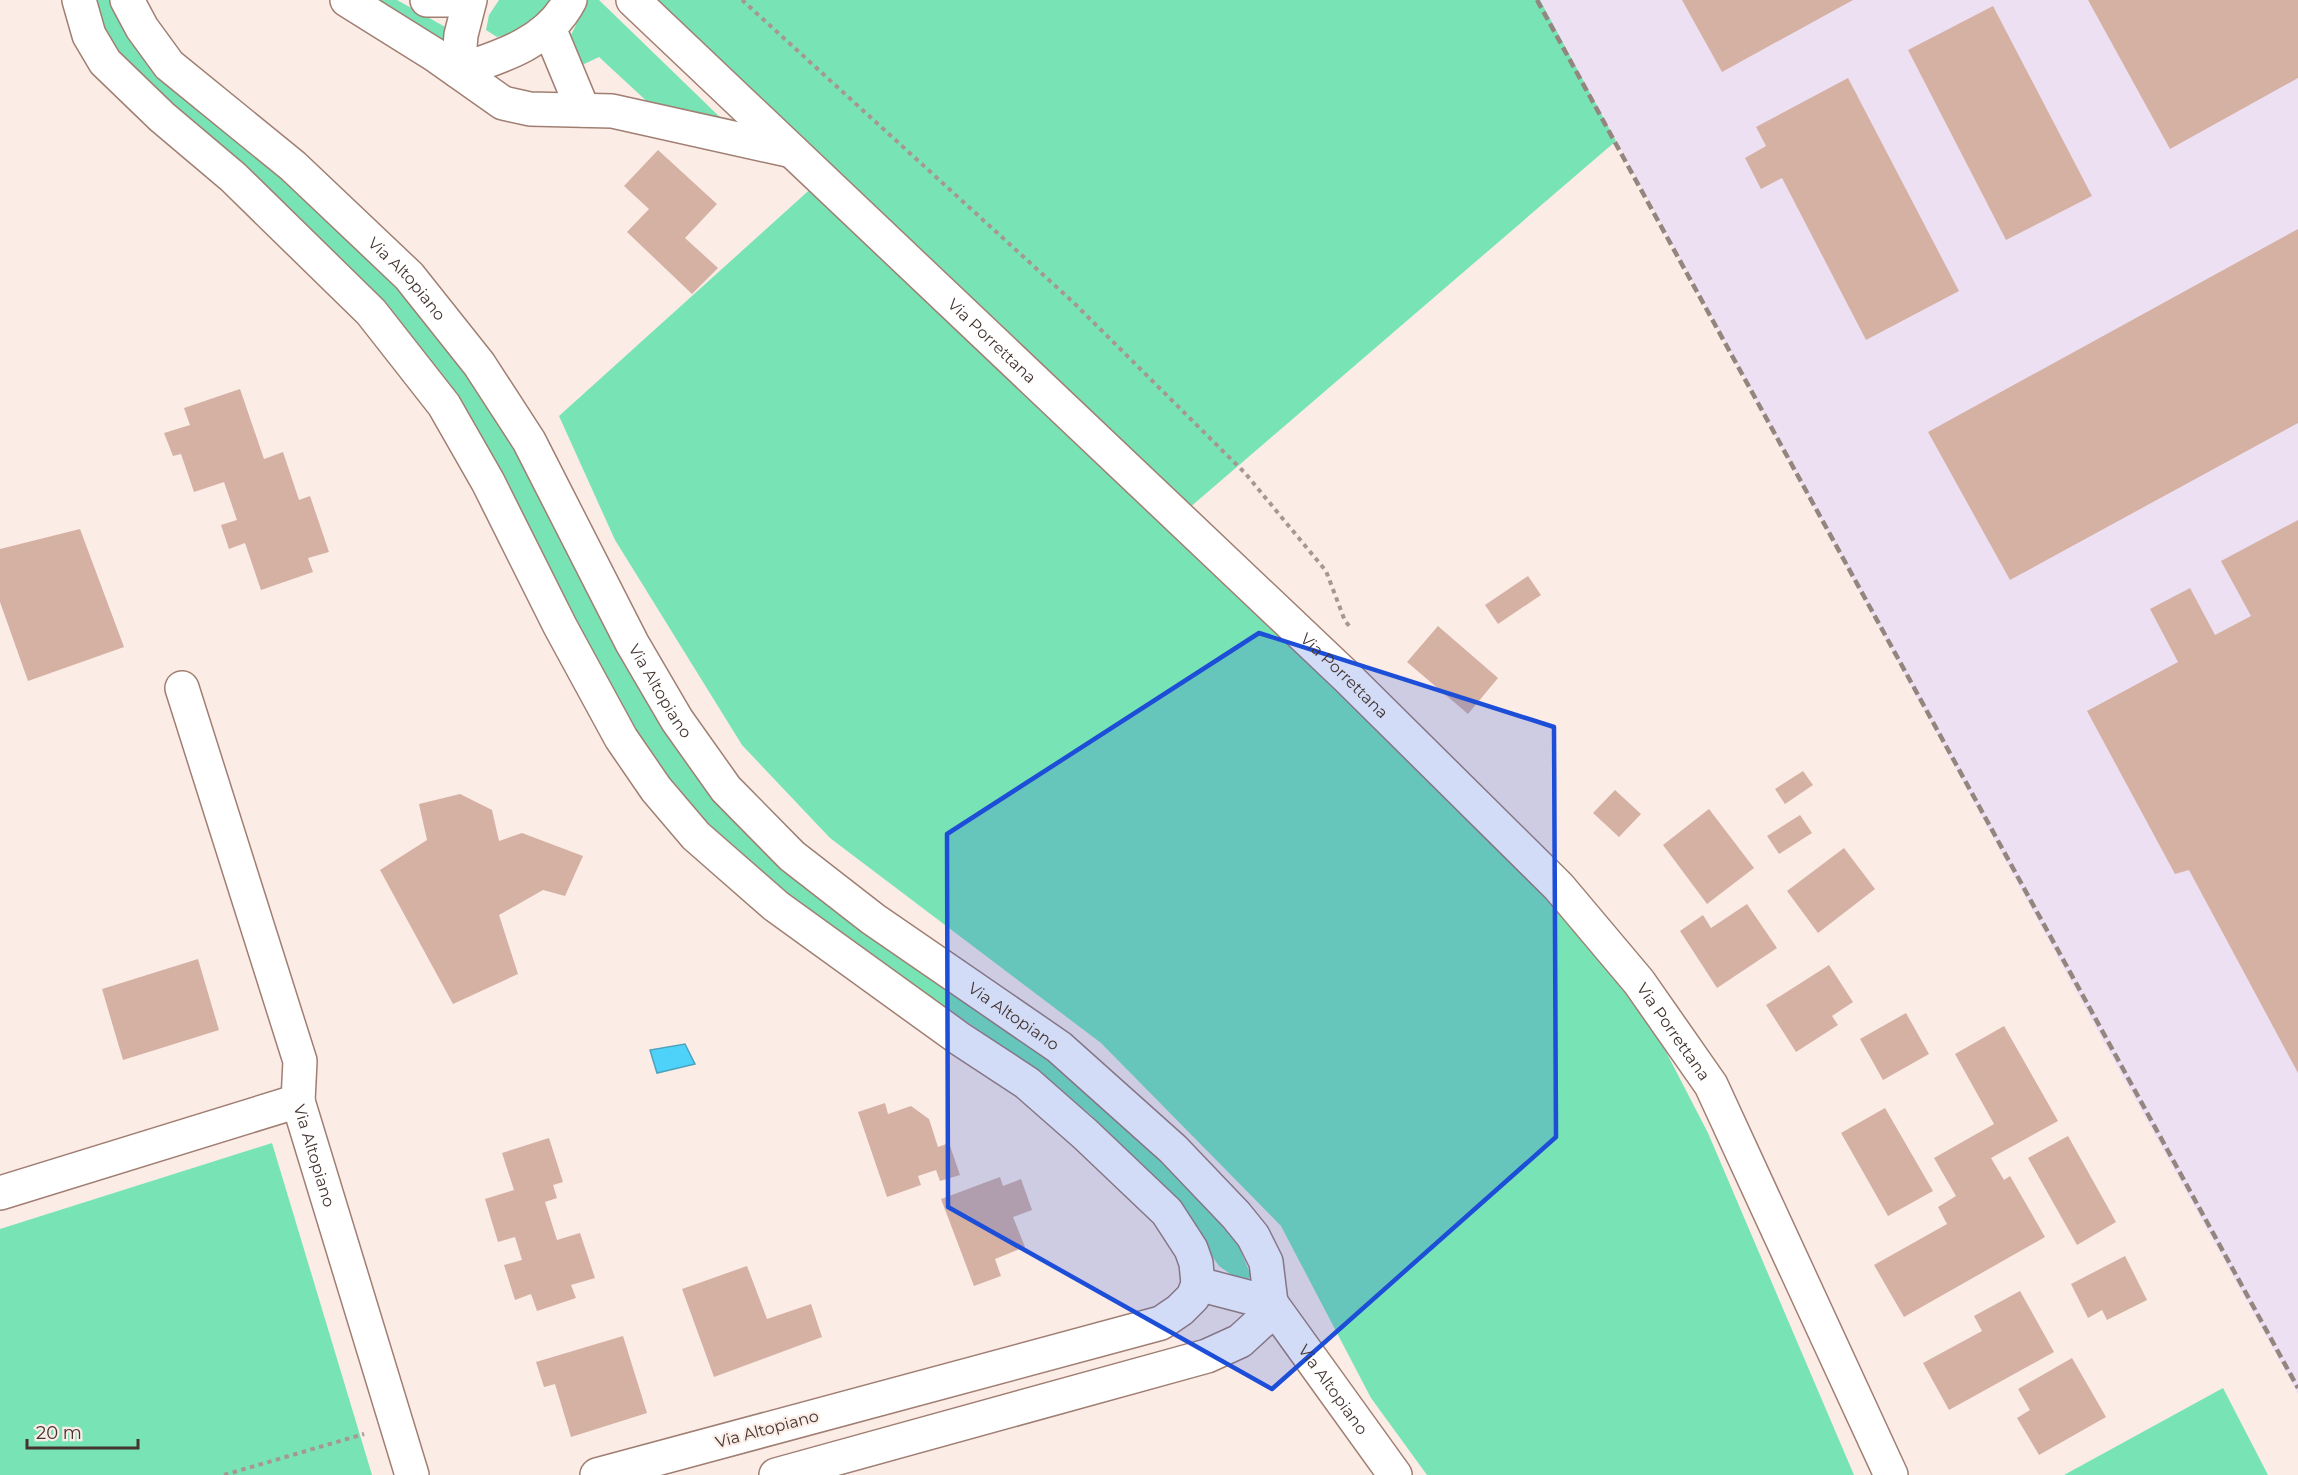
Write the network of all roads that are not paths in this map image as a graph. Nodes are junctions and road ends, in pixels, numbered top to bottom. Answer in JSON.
{"nodes":[{"id":1,"x":79,"y":0,"type":"edge"},
{"id":2,"x":127,"y":0,"type":"edge"},
{"id":3,"x":347,"y":0,"type":"edge"},
{"id":4,"x":427,"y":0,"type":"edge"},
{"id":5,"x":455,"y":0,"type":"edge"},
{"id":6,"x":470,"y":0,"type":"edge"},
{"id":7,"x":570,"y":0,"type":"edge"},
{"id":8,"x":633,"y":0,"type":"edge"},
{"id":9,"x":549,"y":28,"type":"junction"},
{"id":10,"x":458,"y":71,"type":"junction"},
{"id":11,"x":583,"y":110,"type":"junction"},
{"id":12,"x":792,"y":151,"type":"junction"},
{"id":13,"x":182,"y":688,"type":"dead end"},
{"id":14,"x":298,"y":1101,"type":"junction"},
{"id":15,"x":0,"y":1193,"type":"edge"},
{"id":16,"x":1198,"y":1284,"type":"junction"},
{"id":17,"x":1271,"y":1303,"type":"junction"},
{"id":18,"x":412,"y":1475,"type":"edge"},
{"id":19,"x":597,"y":1475,"type":"edge"},
{"id":20,"x":776,"y":1475,"type":"edge"},
{"id":21,"x":1395,"y":1475,"type":"edge"},
{"id":22,"x":1891,"y":1475,"type":"edge"}],
"edges":[{"from":1,"to":16,"type":"street"},
{"from":2,"to":17,"type":"street","name":"Via Altopiano"},
{"from":3,"to":10,"type":"street"},
{"from":4,"to":5,"type":"street"},
{"from":6,"to":10,"type":"street"},
{"from":7,"to":9,"type":"street"},
{"from":8,"to":12,"type":"street","name":"Via Porrettana"},
{"from":9,"to":10,"type":"street"},
{"from":9,"to":11,"type":"street"},
{"from":10,"to":11,"type":"street"},
{"from":11,"to":12,"type":"street"},
{"from":12,"to":22,"type":"street","name":"Via Porrettana"},
{"from":13,"to":14,"type":"street"},
{"from":14,"to":15,"type":"street","name":"Via Altopiano"},
{"from":14,"to":18,"type":"street","name":"Via Altopiano"},
{"from":16,"to":17,"type":"street"},
{"from":16,"to":19,"type":"street","name":"Via Altopiano"},
{"from":17,"to":20,"type":"street"},
{"from":17,"to":21,"type":"street","name":"Via Altopiano"}]}
